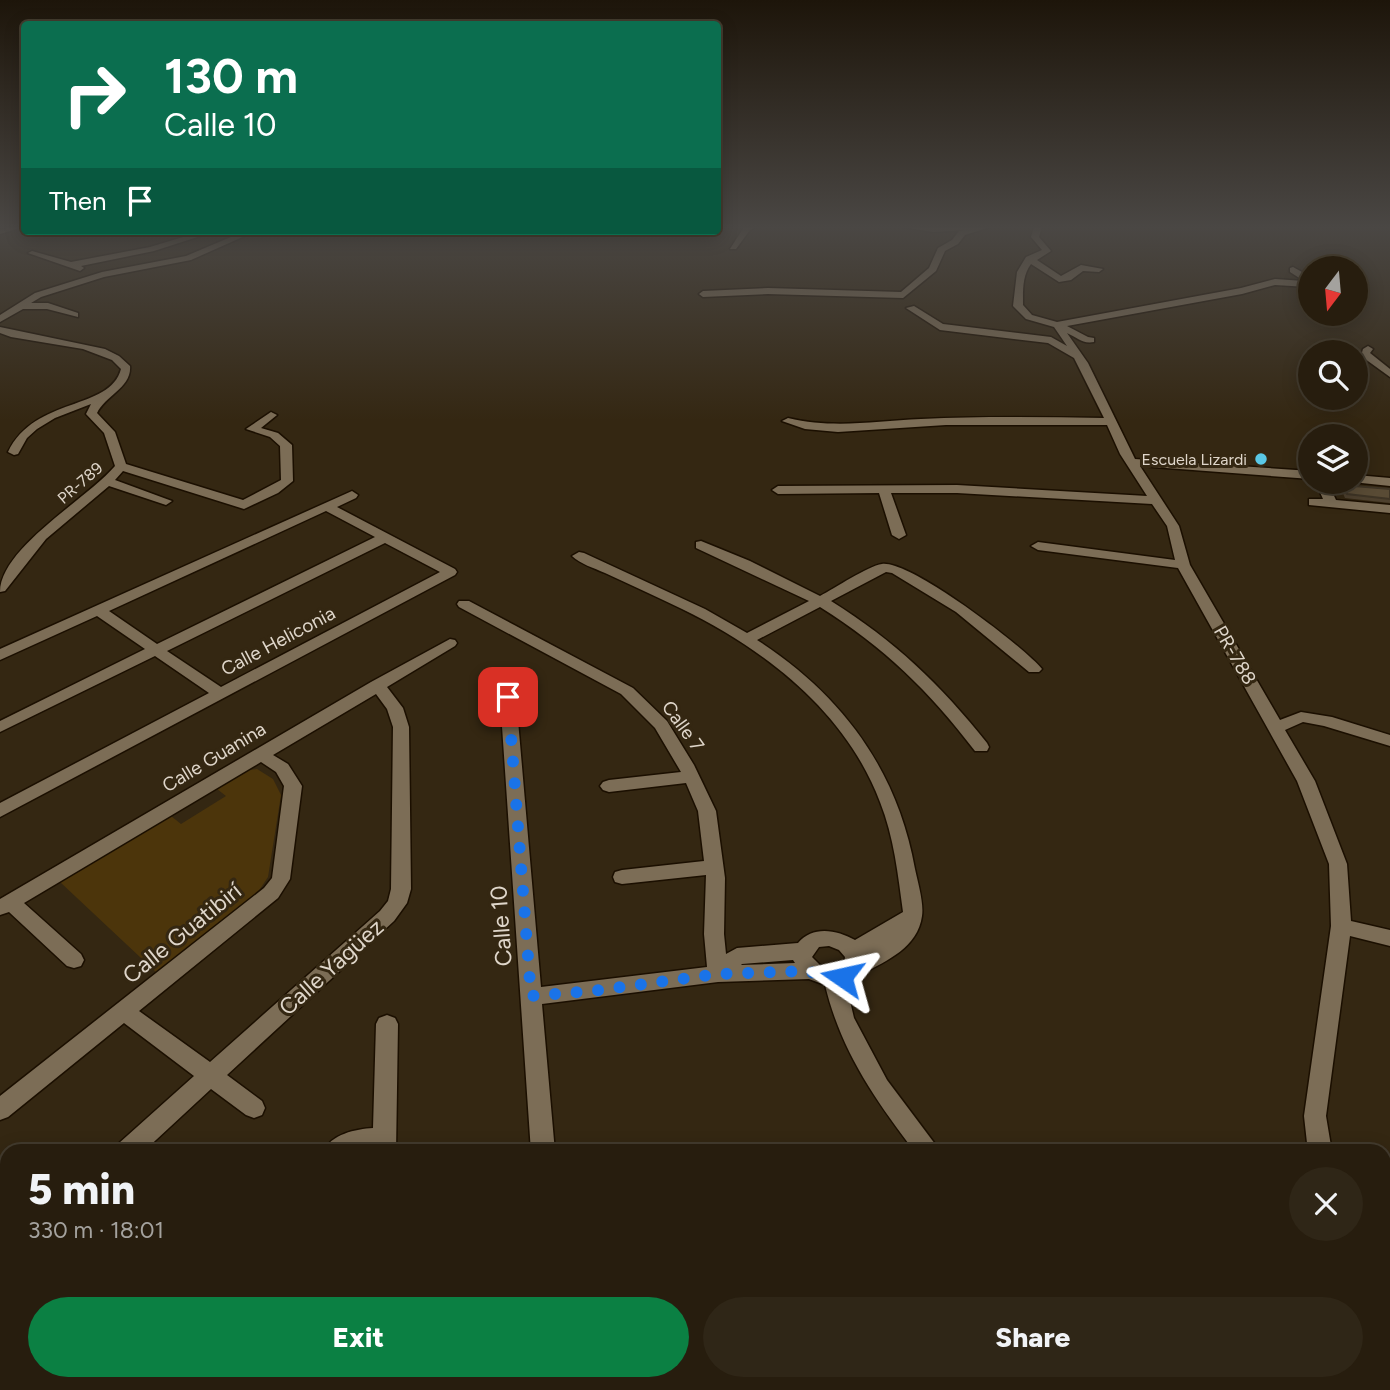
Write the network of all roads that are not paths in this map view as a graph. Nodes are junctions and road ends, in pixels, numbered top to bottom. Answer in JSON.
{"nodes":[{"id":1,"x":48,"y":292,"type":"edge"},
{"id":2,"x":749,"y":292,"type":"edge"},
{"id":3,"x":797,"y":292,"type":"edge"},
{"id":4,"x":907,"y":292,"type":"edge"},
{"id":5,"x":1018,"y":292,"type":"edge"},
{"id":6,"x":1237,"y":292,"type":"edge"},
{"id":7,"x":703,"y":294,"type":"dead end"},
{"id":8,"x":23,"y":306,"type":"junction"},
{"id":9,"x":911,"y":308,"type":"dead end"},
{"id":10,"x":75,"y":315,"type":"dead end"},
{"id":11,"x":0,"y":319,"type":"edge"},
{"id":12,"x":1057,"y":326,"type":"junction"},
{"id":13,"x":0,"y":330,"type":"edge"},
{"id":14,"x":1091,"y":340,"type":"dead end"},
{"id":15,"x":1368,"y":356,"type":"edge"},
{"id":16,"x":1083,"y":363,"type":"junction"},
{"id":17,"x":1390,"y":374,"type":"edge"},
{"id":18,"x":103,"y":398,"type":"junction"},
{"id":19,"x":271,"y":415,"type":"dead end"},
{"id":20,"x":789,"y":421,"type":"dead end"},
{"id":21,"x":1112,"y":422,"type":"junction"},
{"id":22,"x":14,"y":452,"type":"dead end"},
{"id":23,"x":1133,"y":462,"type":"junction"},
{"id":24,"x":121,"y":466,"type":"junction"},
{"id":25,"x":1298,"y":474,"type":"edge"},
{"id":26,"x":1368,"y":480,"type":"edge"},
{"id":27,"x":108,"y":482,"type":"junction"},
{"id":28,"x":1390,"y":482,"type":"edge"},
{"id":29,"x":884,"y":489,"type":"junction"},
{"id":30,"x":778,"y":490,"type":"dead end"},
{"id":31,"x":1327,"y":494,"type":"edge"},
{"id":32,"x":352,"y":495,"type":"dead end"},
{"id":33,"x":166,"y":500,"type":"dead end"},
{"id":34,"x":1156,"y":500,"type":"junction"},
{"id":35,"x":1313,"y":502,"type":"dead end"},
{"id":36,"x":1332,"y":504,"type":"junction"},
{"id":37,"x":326,"y":506,"type":"junction"},
{"id":38,"x":1390,"y":509,"type":"edge"},
{"id":39,"x":899,"y":535,"type":"dead end"},
{"id":40,"x":384,"y":538,"type":"junction"},
{"id":41,"x":701,"y":545,"type":"dead end"},
{"id":42,"x":1038,"y":547,"type":"dead end"},
{"id":43,"x":579,"y":556,"type":"dead end"},
{"id":44,"x":1183,"y":565,"type":"junction"},
{"id":45,"x":0,"y":588,"type":"edge"},
{"id":46,"x":821,"y":601,"type":"junction"},
{"id":47,"x":464,"y":604,"type":"dead end"},
{"id":48,"x":98,"y":610,"type":"junction"},
{"id":49,"x":749,"y":638,"type":"junction"},
{"id":50,"x":450,"y":643,"type":"dead end"},
{"id":51,"x":156,"y":649,"type":"junction"},
{"id":52,"x":0,"y":655,"type":"edge"},
{"id":53,"x":1034,"y":668,"type":"dead end"},
{"id":54,"x":377,"y":685,"type":"junction"},
{"id":55,"x":220,"y":694,"type":"junction"},
{"id":56,"x":508,"y":697,"type":"dead end"},
{"id":57,"x":0,"y":727,"type":"edge"},
{"id":58,"x":1276,"y":728,"type":"junction"},
{"id":59,"x":1390,"y":741,"type":"edge"},
{"id":60,"x":981,"y":747,"type":"dead end"},
{"id":61,"x":260,"y":754,"type":"junction"},
{"id":62,"x":692,"y":777,"type":"junction"},
{"id":63,"x":609,"y":786,"type":"dead end"},
{"id":64,"x":0,"y":811,"type":"edge"},
{"id":65,"x":714,"y":867,"type":"junction"},
{"id":66,"x":622,"y":877,"type":"dead end"},
{"id":67,"x":5,"y":905,"type":"edge"},
{"id":68,"x":1341,"y":926,"type":"junction"},
{"id":69,"x":1390,"y":938,"type":"edge"},
{"id":70,"x":74,"y":960,"type":"dead end"},
{"id":71,"x":806,"y":961,"type":"junction"},
{"id":72,"x":846,"y":966,"type":"junction"},
{"id":73,"x":718,"y":974,"type":"junction"},
{"id":74,"x":531,"y":996,"type":"junction"},
{"id":75,"x":124,"y":1011,"type":"junction"},
{"id":76,"x":387,"y":1024,"type":"dead end"},
{"id":77,"x":213,"y":1075,"type":"junction"},
{"id":78,"x":2,"y":1104,"type":"edge"},
{"id":79,"x":254,"y":1108,"type":"dead end"},
{"id":80,"x":135,"y":1144,"type":"edge"},
{"id":81,"x":349,"y":1144,"type":"edge"},
{"id":82,"x":384,"y":1144,"type":"edge"},
{"id":83,"x":542,"y":1144,"type":"edge"},
{"id":84,"x":923,"y":1144,"type":"edge"},
{"id":85,"x":1319,"y":1144,"type":"edge"}],
"edges":[{"from":1,"to":8,"type":"street"},
{"from":2,"to":7,"type":"street"},
{"from":3,"to":4,"type":"street"},
{"from":5,"to":12,"type":"street"},
{"from":6,"to":12,"type":"street"},
{"from":8,"to":10,"type":"street"},
{"from":8,"to":11,"type":"street"},
{"from":9,"to":16,"type":"street"},
{"from":12,"to":14,"type":"street"},
{"from":12,"to":16,"type":"street","name":"PR-788","number":"PR-788"},
{"from":13,"to":18,"type":"street"},
{"from":15,"to":17,"type":"street"},
{"from":16,"to":21,"type":"street","name":"PR-788","number":"PR-788"},
{"from":18,"to":22,"type":"street"},
{"from":18,"to":24,"type":"street","name":"PR-789","number":"PR-789"},
{"from":19,"to":24,"type":"street"},
{"from":20,"to":21,"type":"street"},
{"from":21,"to":23,"type":"street","name":"PR-788","number":"PR-788"},
{"from":23,"to":25,"type":"street"},
{"from":23,"to":34,"type":"street","name":"PR-788","number":"PR-788"},
{"from":24,"to":27,"type":"street","name":"PR-789","number":"PR-789"},
{"from":26,"to":28,"type":"street"},
{"from":27,"to":33,"type":"street"},
{"from":27,"to":45,"type":"street","name":"PR-789","number":"PR-789"},
{"from":29,"to":30,"type":"street"},
{"from":29,"to":34,"type":"street"},
{"from":29,"to":39,"type":"street"},
{"from":31,"to":36,"type":"street"},
{"from":32,"to":37,"type":"street"},
{"from":34,"to":44,"type":"street","name":"PR-788","number":"PR-788"},
{"from":35,"to":36,"type":"street"},
{"from":36,"to":38,"type":"street"},
{"from":37,"to":40,"type":"street","name":"Calle Heliconia"},
{"from":37,"to":48,"type":"street"},
{"from":40,"to":51,"type":"street"},
{"from":40,"to":55,"type":"street","name":"Calle Heliconia"},
{"from":41,"to":46,"type":"street"},
{"from":42,"to":44,"type":"street"},
{"from":43,"to":49,"type":"street"},
{"from":44,"to":58,"type":"street","name":"PR-788","number":"PR-788"},
{"from":46,"to":49,"type":"street"},
{"from":46,"to":53,"type":"street"},
{"from":46,"to":60,"type":"street"},
{"from":47,"to":62,"type":"street","name":"Calle 7"},
{"from":48,"to":51,"type":"street"},
{"from":48,"to":52,"type":"street"},
{"from":49,"to":72,"type":"street"},
{"from":50,"to":54,"type":"street","name":"Calle Guanina"},
{"from":51,"to":55,"type":"street"},
{"from":51,"to":57,"type":"street"},
{"from":54,"to":61,"type":"street","name":"Calle Guanina"},
{"from":54,"to":77,"type":"street","name":"Calle Yagüez"},
{"from":55,"to":64,"type":"street","name":"Calle Heliconia"},
{"from":56,"to":74,"type":"street","name":"Calle 10"},
{"from":58,"to":59,"type":"street"},
{"from":58,"to":68,"type":"street","name":"PR-788","number":"PR-788"},
{"from":61,"to":67,"type":"street","name":"Calle Guanina"},
{"from":61,"to":75,"type":"street","name":"Calle Guatibirí"},
{"from":62,"to":63,"type":"street"},
{"from":62,"to":65,"type":"street","name":"Calle 7"},
{"from":65,"to":66,"type":"street"},
{"from":65,"to":73,"type":"street","name":"Calle 7"},
{"from":67,"to":70,"type":"street"},
{"from":68,"to":69,"type":"street"},
{"from":68,"to":85,"type":"street","name":"PR-788","number":"PR-788"},
{"from":71,"to":72,"type":"street"},
{"from":71,"to":72,"type":"street"},
{"from":71,"to":73,"type":"street"},
{"from":72,"to":84,"type":"street"},
{"from":73,"to":74,"type":"street"},
{"from":74,"to":83,"type":"street","name":"Calle 10"},
{"from":75,"to":77,"type":"street"},
{"from":75,"to":78,"type":"street","name":"Calle Guatibirí"},
{"from":76,"to":82,"type":"street"},
{"from":77,"to":79,"type":"street"},
{"from":77,"to":80,"type":"street","name":"Calle Yagüez"},
{"from":81,"to":82,"type":"street"}]}
